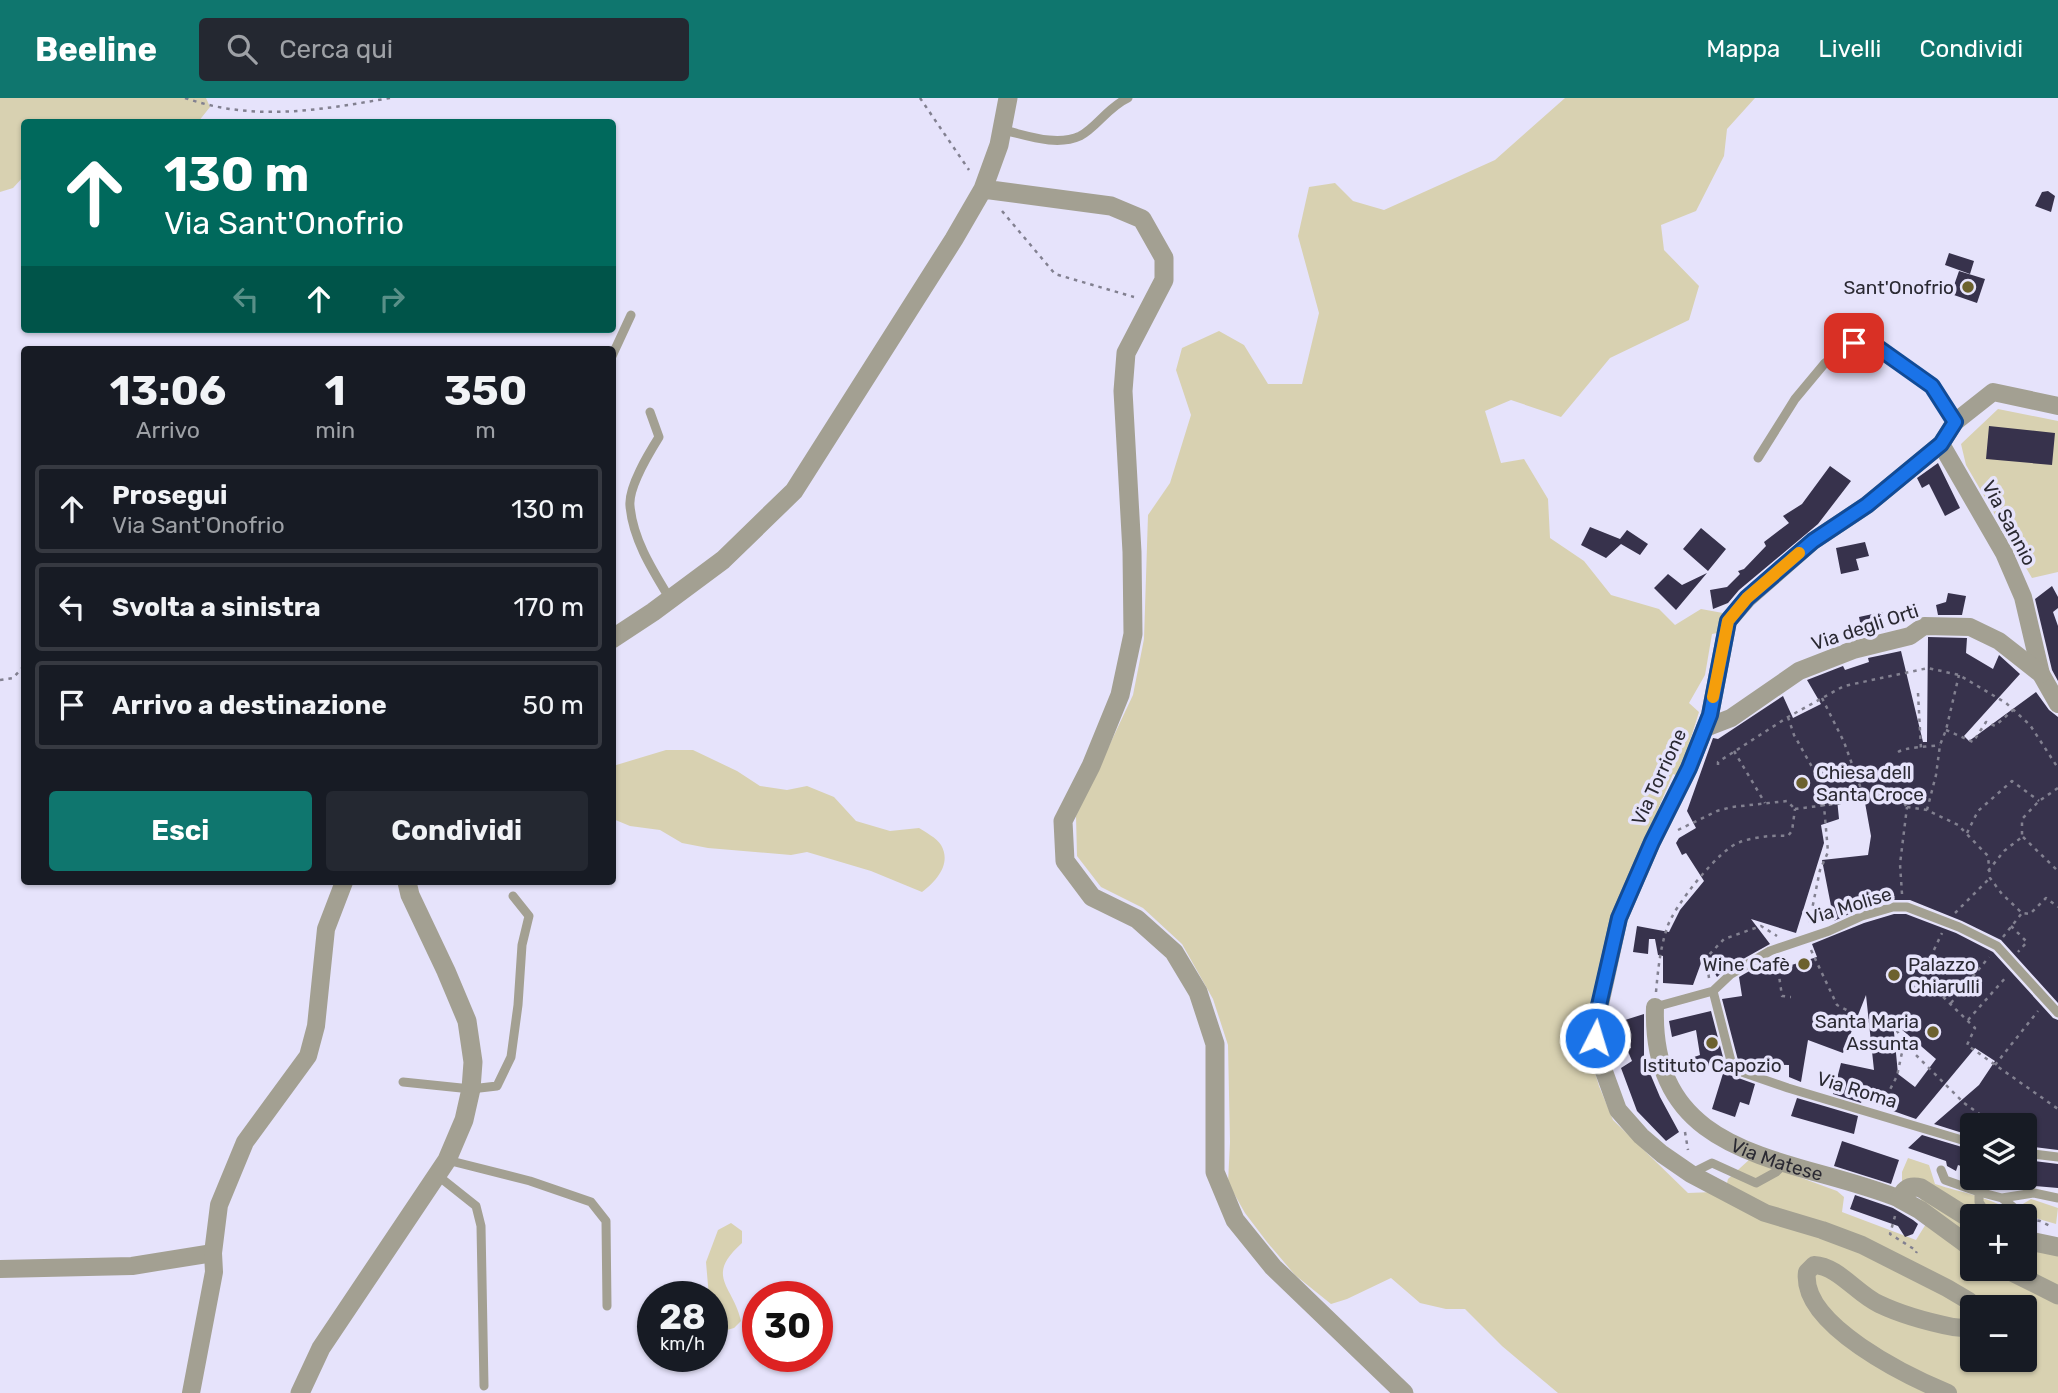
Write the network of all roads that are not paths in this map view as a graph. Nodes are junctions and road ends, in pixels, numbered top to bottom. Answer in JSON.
{"nodes":[{"id":1,"x":1008,"y":98,"type":"edge"},
{"id":2,"x":1128,"y":98,"type":"edge"},
{"id":3,"x":1003,"y":130,"type":"junction"},
{"id":4,"x":983,"y":189,"type":"junction"},
{"id":5,"x":631,"y":315,"type":"dead end"},
{"id":6,"x":616,"y":347,"type":"edge"},
{"id":7,"x":2058,"y":406,"type":"edge"},
{"id":8,"x":650,"y":412,"type":"dead end"},
{"id":9,"x":1955,"y":422,"type":"junction"},
{"id":10,"x":1941,"y":444,"type":"junction"},
{"id":11,"x":1758,"y":458,"type":"dead end"},
{"id":12,"x":670,"y":600,"type":"junction"},
{"id":13,"x":616,"y":636,"type":"edge"},
{"id":14,"x":2041,"y":674,"type":"junction"},
{"id":15,"x":2058,"y":704,"type":"edge"},
{"id":16,"x":1705,"y":728,"type":"junction"},
{"id":17,"x":343,"y":885,"type":"edge"},
{"id":18,"x":408,"y":885,"type":"edge"},
{"id":19,"x":513,"y":896,"type":"dead end"},
{"id":20,"x":1713,"y":991,"type":"junction"},
{"id":21,"x":1655,"y":1007,"type":"joint"},
{"id":22,"x":2058,"y":1013,"type":"edge"},
{"id":23,"x":403,"y":1082,"type":"dead end"},
{"id":24,"x":471,"y":1088,"type":"junction"},
{"id":25,"x":1960,"y":1139,"type":"edge"},
{"id":26,"x":2037,"y":1154,"type":"edge"},
{"id":27,"x":2058,"y":1157,"type":"edge"},
{"id":28,"x":1783,"y":1165,"type":"junction"},
{"id":29,"x":442,"y":1168,"type":"junction"},
{"id":30,"x":1941,"y":1171,"type":"dead end"},
{"id":31,"x":1691,"y":1174,"type":"junction"},
{"id":32,"x":1979,"y":1192,"type":"junction"},
{"id":33,"x":2002,"y":1198,"type":"junction"},
{"id":34,"x":2058,"y":1198,"type":"edge"},
{"id":35,"x":1900,"y":1199,"type":"junction"},
{"id":36,"x":1980,"y":1204,"type":"edge"},
{"id":37,"x":2009,"y":1204,"type":"edge"},
{"id":38,"x":1960,"y":1212,"type":"edge"},
{"id":39,"x":1960,"y":1239,"type":"edge"},
{"id":40,"x":2037,"y":1243,"type":"edge"},
{"id":41,"x":2058,"y":1247,"type":"edge"},
{"id":42,"x":213,"y":1253,"type":"junction"},
{"id":43,"x":0,"y":1269,"type":"edge"},
{"id":44,"x":2030,"y":1281,"type":"edge"},
{"id":45,"x":2058,"y":1295,"type":"edge"},
{"id":46,"x":1960,"y":1296,"type":"edge"},
{"id":47,"x":607,"y":1306,"type":"dead end"},
{"id":48,"x":1960,"y":1328,"type":"edge"},
{"id":49,"x":484,"y":1386,"type":"dead end"},
{"id":50,"x":191,"y":1393,"type":"edge"},
{"id":51,"x":300,"y":1393,"type":"edge"},
{"id":52,"x":1404,"y":1393,"type":"edge"},
{"id":53,"x":1948,"y":1393,"type":"edge"}],
"edges":[{"from":1,"to":3,"type":"street"},
{"from":2,"to":3,"type":"lane"},
{"from":3,"to":4,"type":"street"},
{"from":4,"to":12,"type":"street"},
{"from":4,"to":52,"type":"street"},
{"from":5,"to":6,"type":"lane"},
{"from":7,"to":9,"type":"street","name":"Via Torrione"},
{"from":8,"to":12,"type":"lane"},
{"from":9,"to":10,"type":"street","name":"Via Torrione"},
{"from":9,"to":11,"type":"lane"},
{"from":10,"to":14,"type":"street","name":"Via Sannio"},
{"from":10,"to":16,"type":"street","name":"Via Torrione"},
{"from":12,"to":13,"type":"street"},
{"from":14,"to":15,"type":"street","name":"Via Sannio"},
{"from":14,"to":16,"type":"street","name":"Via degli Orti"},
{"from":16,"to":31,"type":"street","name":"Via Torrione"},
{"from":17,"to":42,"type":"street"},
{"from":18,"to":24,"type":"street"},
{"from":19,"to":24,"type":"lane"},
{"from":20,"to":21,"type":"lane"},
{"from":20,"to":22,"type":"lane","name":"Via Molise"},
{"from":20,"to":25,"type":"lane","name":"Via Roma"},
{"from":21,"to":28,"type":"street","name":"Via Matese"},
{"from":23,"to":24,"type":"lane"},
{"from":24,"to":29,"type":"street"},
{"from":26,"to":27,"type":"lane"},
{"from":28,"to":31,"type":"lane"},
{"from":28,"to":35,"type":"street","name":"Via Matese"},
{"from":29,"to":47,"type":"lane"},
{"from":29,"to":49,"type":"lane"},
{"from":29,"to":51,"type":"street"},
{"from":30,"to":32,"type":"lane"},
{"from":31,"to":46,"type":"street","name":"Via Torrione"},
{"from":32,"to":33,"type":"lane"},
{"from":32,"to":36,"type":"lane"},
{"from":33,"to":34,"type":"lane"},
{"from":33,"to":37,"type":"lane"},
{"from":35,"to":38,"type":"street"},
{"from":35,"to":39,"type":"street","name":"Via Matese"},
{"from":40,"to":41,"type":"street"},
{"from":42,"to":43,"type":"street"},
{"from":42,"to":50,"type":"street"},
{"from":44,"to":45,"type":"street"},
{"from":48,"to":53,"type":"street"}]}
